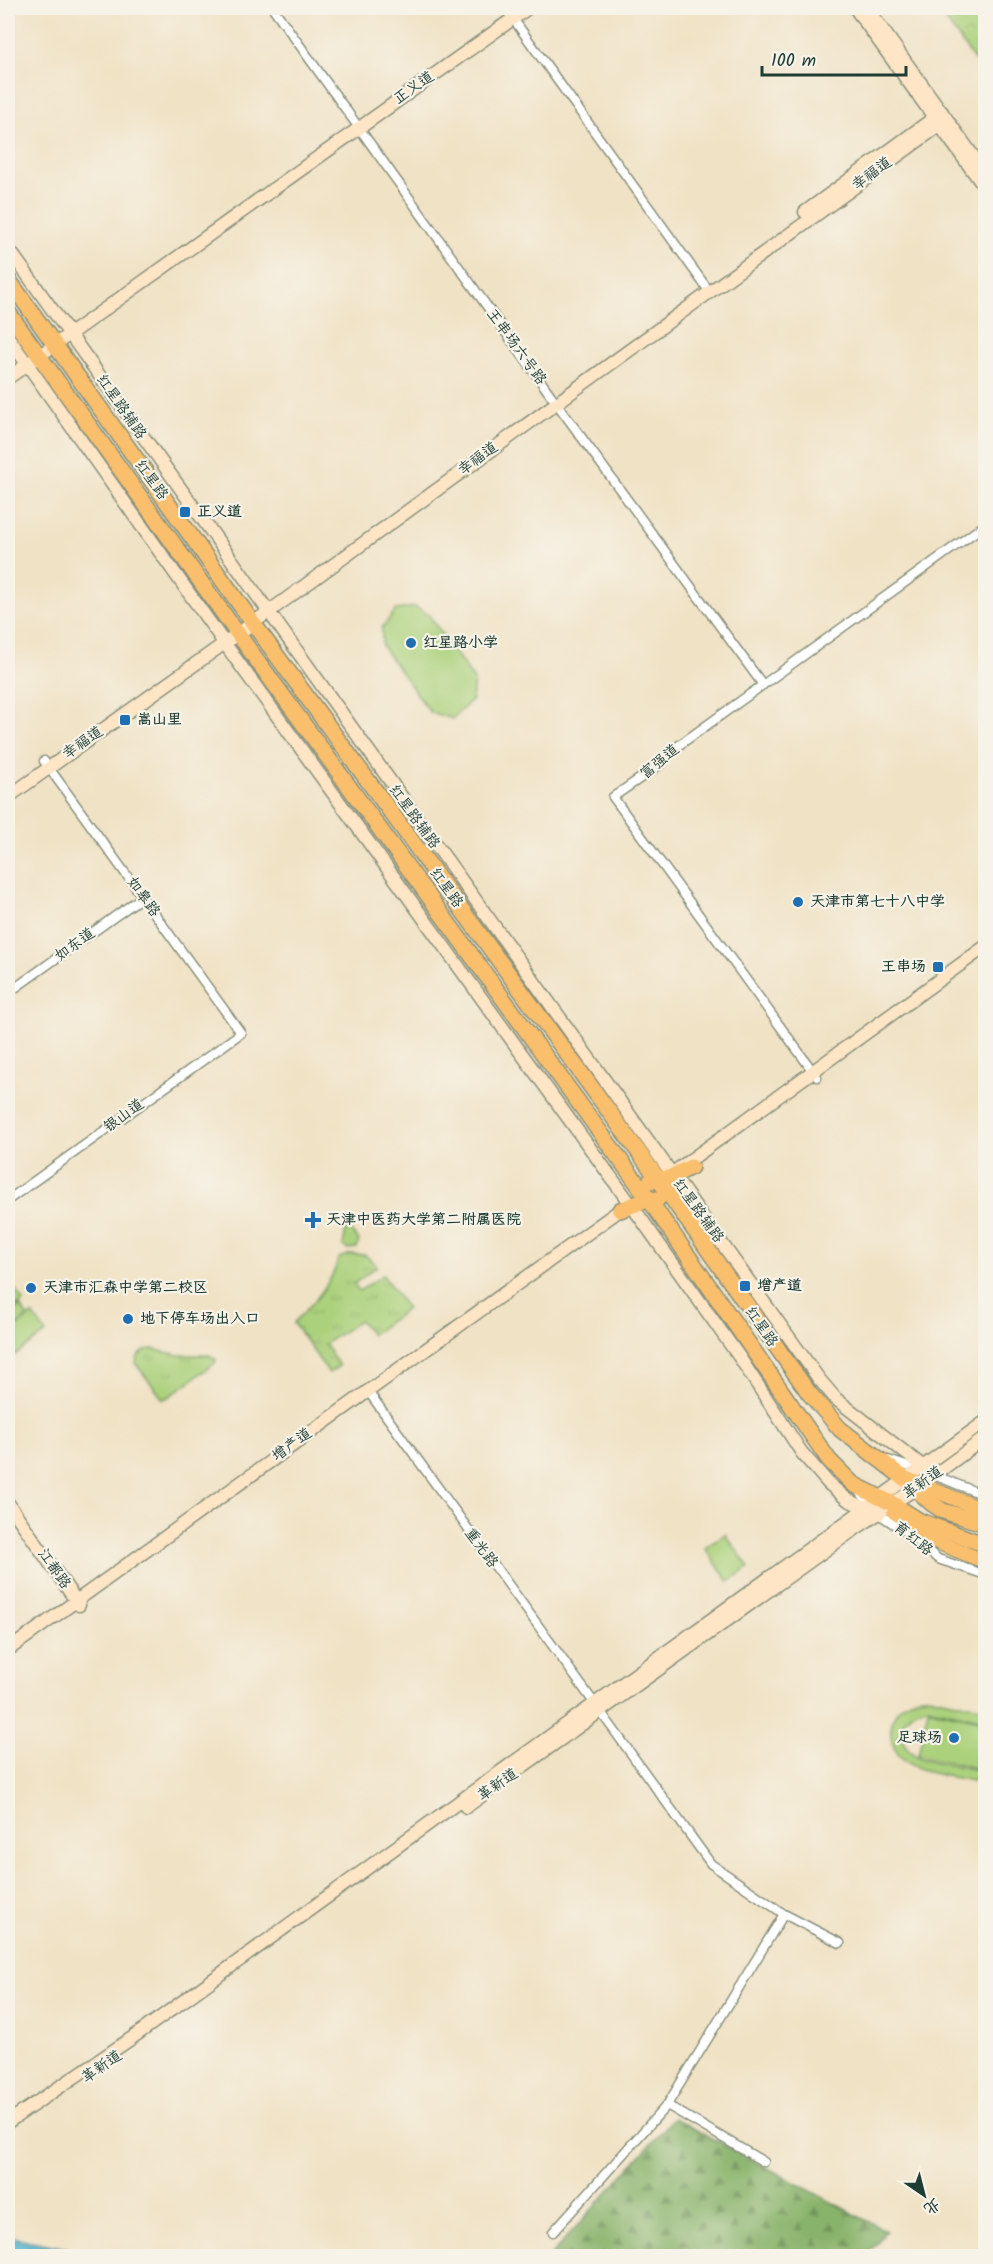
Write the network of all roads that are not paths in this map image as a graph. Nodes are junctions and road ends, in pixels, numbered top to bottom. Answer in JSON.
{"nodes":[{"id":1,"x":273,"y":8,"type":"edge"},
{"id":2,"x":528,"y":8,"type":"edge"},
{"id":3,"x":855,"y":8,"type":"edge"},
{"id":4,"x":867,"y":8,"type":"edge"},
{"id":5,"x":512,"y":13,"type":"edge"},
{"id":6,"x":941,"y":119,"type":"junction"},
{"id":7,"x":357,"y":124,"type":"junction"},
{"id":8,"x":986,"y":174,"type":"edge"},
{"id":9,"x":986,"y":189,"type":"edge"},
{"id":10,"x":8,"y":248,"type":"edge"},
{"id":11,"x":8,"y":279,"type":"edge"},
{"id":12,"x":707,"y":289,"type":"junction"},
{"id":13,"x":8,"y":312,"type":"edge"},
{"id":14,"x":67,"y":331,"type":"junction"},
{"id":15,"x":8,"y":337,"type":"edge"},
{"id":16,"x":52,"y":342,"type":"junction"},
{"id":17,"x":31,"y":357,"type":"junction"},
{"id":18,"x":8,"y":368,"type":"edge"},
{"id":19,"x":8,"y":378,"type":"edge"},
{"id":20,"x":554,"y":400,"type":"junction"},
{"id":21,"x":986,"y":524,"type":"edge"},
{"id":22,"x":265,"y":610,"type":"junction"},
{"id":23,"x":251,"y":620,"type":"junction"},
{"id":24,"x":236,"y":630,"type":"junction"},
{"id":25,"x":222,"y":640,"type":"junction"},
{"id":26,"x":763,"y":685,"type":"junction"},
{"id":27,"x":47,"y":764,"type":"junction"},
{"id":28,"x":8,"y":788,"type":"edge"},
{"id":29,"x":8,"y":797,"type":"edge"},
{"id":30,"x":142,"y":897,"type":"junction"},
{"id":31,"x":986,"y":946,"type":"edge"},
{"id":32,"x":986,"y":954,"type":"edge"},
{"id":33,"x":8,"y":993,"type":"edge"},
{"id":34,"x":241,"y":1033,"type":"joint"},
{"id":35,"x":815,"y":1074,"type":"junction"},
{"id":36,"x":689,"y":1165,"type":"joint"},
{"id":37,"x":631,"y":1175,"type":"junction"},
{"id":38,"x":647,"y":1194,"type":"junction"},
{"id":39,"x":8,"y":1200,"type":"edge"},
{"id":40,"x":370,"y":1393,"type":"junction"},
{"id":41,"x":986,"y":1421,"type":"edge"},
{"id":42,"x":986,"y":1437,"type":"edge"},
{"id":43,"x":934,"y":1474,"type":"junction"},
{"id":44,"x":916,"y":1478,"type":"junction"},
{"id":45,"x":986,"y":1496,"type":"edge"},
{"id":46,"x":8,"y":1503,"type":"edge"},
{"id":47,"x":879,"y":1506,"type":"junction"},
{"id":48,"x":986,"y":1511,"type":"edge"},
{"id":49,"x":8,"y":1515,"type":"edge"},
{"id":50,"x":986,"y":1524,"type":"edge"},
{"id":51,"x":986,"y":1545,"type":"edge"},
{"id":52,"x":986,"y":1562,"type":"edge"},
{"id":53,"x":986,"y":1575,"type":"edge"},
{"id":54,"x":71,"y":1601,"type":"junction"},
{"id":55,"x":56,"y":1618,"type":"junction"},
{"id":56,"x":8,"y":1650,"type":"edge"},
{"id":57,"x":8,"y":1656,"type":"edge"},
{"id":58,"x":597,"y":1709,"type":"junction"},
{"id":59,"x":784,"y":1914,"type":"junction"},
{"id":60,"x":840,"y":1943,"type":"dead end"},
{"id":61,"x":667,"y":2105,"type":"junction"},
{"id":62,"x":8,"y":2121,"type":"edge"},
{"id":63,"x":8,"y":2130,"type":"edge"},
{"id":64,"x":764,"y":2162,"type":"dead end"},
{"id":65,"x":553,"y":2232,"type":"dead end"}],
"edges":[{"from":1,"to":7,"type":"street","name":"王串场六号路"},
{"from":2,"to":5,"type":"street","name":"正义道"},
{"from":3,"to":6,"type":"street"},
{"from":4,"to":6,"type":"street"},
{"from":5,"to":7,"type":"street","name":"正义道"},
{"from":5,"to":12,"type":"street"},
{"from":6,"to":8,"type":"street"},
{"from":6,"to":9,"type":"street"},
{"from":6,"to":12,"type":"street","name":"幸福道"},
{"from":7,"to":14,"type":"street","name":"正义道"},
{"from":7,"to":20,"type":"street","name":"王串场六号路"},
{"from":10,"to":14,"type":"street","name":"红星路辅路"},
{"from":11,"to":16,"type":"highway","name":"红星路"},
{"from":12,"to":20,"type":"street","name":"幸福道"},
{"from":13,"to":17,"type":"highway","name":"红星路"},
{"from":14,"to":16,"type":"street","name":"正义道"},
{"from":14,"to":22,"type":"street","name":"红星路辅路"},
{"from":15,"to":17,"type":"street","name":"红星路辅路"},
{"from":16,"to":17,"type":"street","name":"正义道"},
{"from":16,"to":23,"type":"highway","name":"红星路"},
{"from":17,"to":18,"type":"street","name":"正义道"},
{"from":17,"to":19,"type":"street","name":"正义道"},
{"from":17,"to":24,"type":"highway","name":"红星路"},
{"from":17,"to":25,"type":"street","name":"红星路辅路"},
{"from":20,"to":22,"type":"street","name":"幸福道"},
{"from":20,"to":26,"type":"street","name":"王串场六号路"},
{"from":21,"to":26,"type":"street","name":"富强道"},
{"from":22,"to":23,"type":"street","name":"幸福道"},
{"from":22,"to":38,"type":"street","name":"红星路辅路"},
{"from":23,"to":24,"type":"street","name":"幸福道"},
{"from":23,"to":38,"type":"highway","name":"红星路"},
{"from":24,"to":25,"type":"street","name":"幸福道"},
{"from":24,"to":37,"type":"highway","name":"红星路"},
{"from":25,"to":27,"type":"street","name":"幸福道"},
{"from":25,"to":38,"type":"street","name":"红星路辅路"},
{"from":26,"to":35,"type":"street","name":"富强道"},
{"from":27,"to":28,"type":"street","name":"幸福道"},
{"from":27,"to":29,"type":"street","name":"幸福道"},
{"from":27,"to":30,"type":"street","name":"如皋路"},
{"from":30,"to":33,"type":"street","name":"如东道"},
{"from":30,"to":34,"type":"street","name":"如皋路"},
{"from":31,"to":35,"type":"street"},
{"from":32,"to":35,"type":"street"},
{"from":34,"to":39,"type":"street","name":"银山道"},
{"from":35,"to":36,"type":"street"},
{"from":36,"to":38,"type":"highway"},
{"from":37,"to":38,"type":"highway"},
{"from":37,"to":38,"type":"highway"},
{"from":38,"to":40,"type":"street","name":"增产道"},
{"from":38,"to":44,"type":"street","name":"红星路辅路"},
{"from":38,"to":44,"type":"highway","name":"红星路"},
{"from":38,"to":47,"type":"highway","name":"红星路"},
{"from":38,"to":47,"type":"street","name":"红星路辅路"},
{"from":40,"to":54,"type":"street","name":"增产道"},
{"from":40,"to":58,"type":"street","name":"重光路"},
{"from":41,"to":44,"type":"street","name":"革新道"},
{"from":42,"to":43,"type":"street","name":"革新道"},
{"from":43,"to":44,"type":"street","name":"革新道"},
{"from":43,"to":45,"type":"street"},
{"from":44,"to":47,"type":"street","name":"革新道"},
{"from":44,"to":48,"type":"main road"},
{"from":44,"to":50,"type":"highway"},
{"from":46,"to":54,"type":"street","name":"江都路"},
{"from":47,"to":51,"type":"highway","name":"育红路"},
{"from":47,"to":52,"type":"main road"},
{"from":47,"to":53,"type":"street","name":"育红路"},
{"from":47,"to":58,"type":"street","name":"革新道"},
{"from":49,"to":54,"type":"street","name":"江都路"},
{"from":54,"to":55,"type":"street","name":"增产道"},
{"from":55,"to":56,"type":"street","name":"增产道"},
{"from":55,"to":57,"type":"street","name":"增产道"},
{"from":58,"to":59,"type":"street","name":"重光路"},
{"from":58,"to":62,"type":"street","name":"革新道"},
{"from":58,"to":63,"type":"street","name":"革新道"},
{"from":59,"to":60,"type":"street","name":"重光路"},
{"from":59,"to":61,"type":"street"},
{"from":61,"to":64,"type":"street"},
{"from":61,"to":65,"type":"street"}]}
